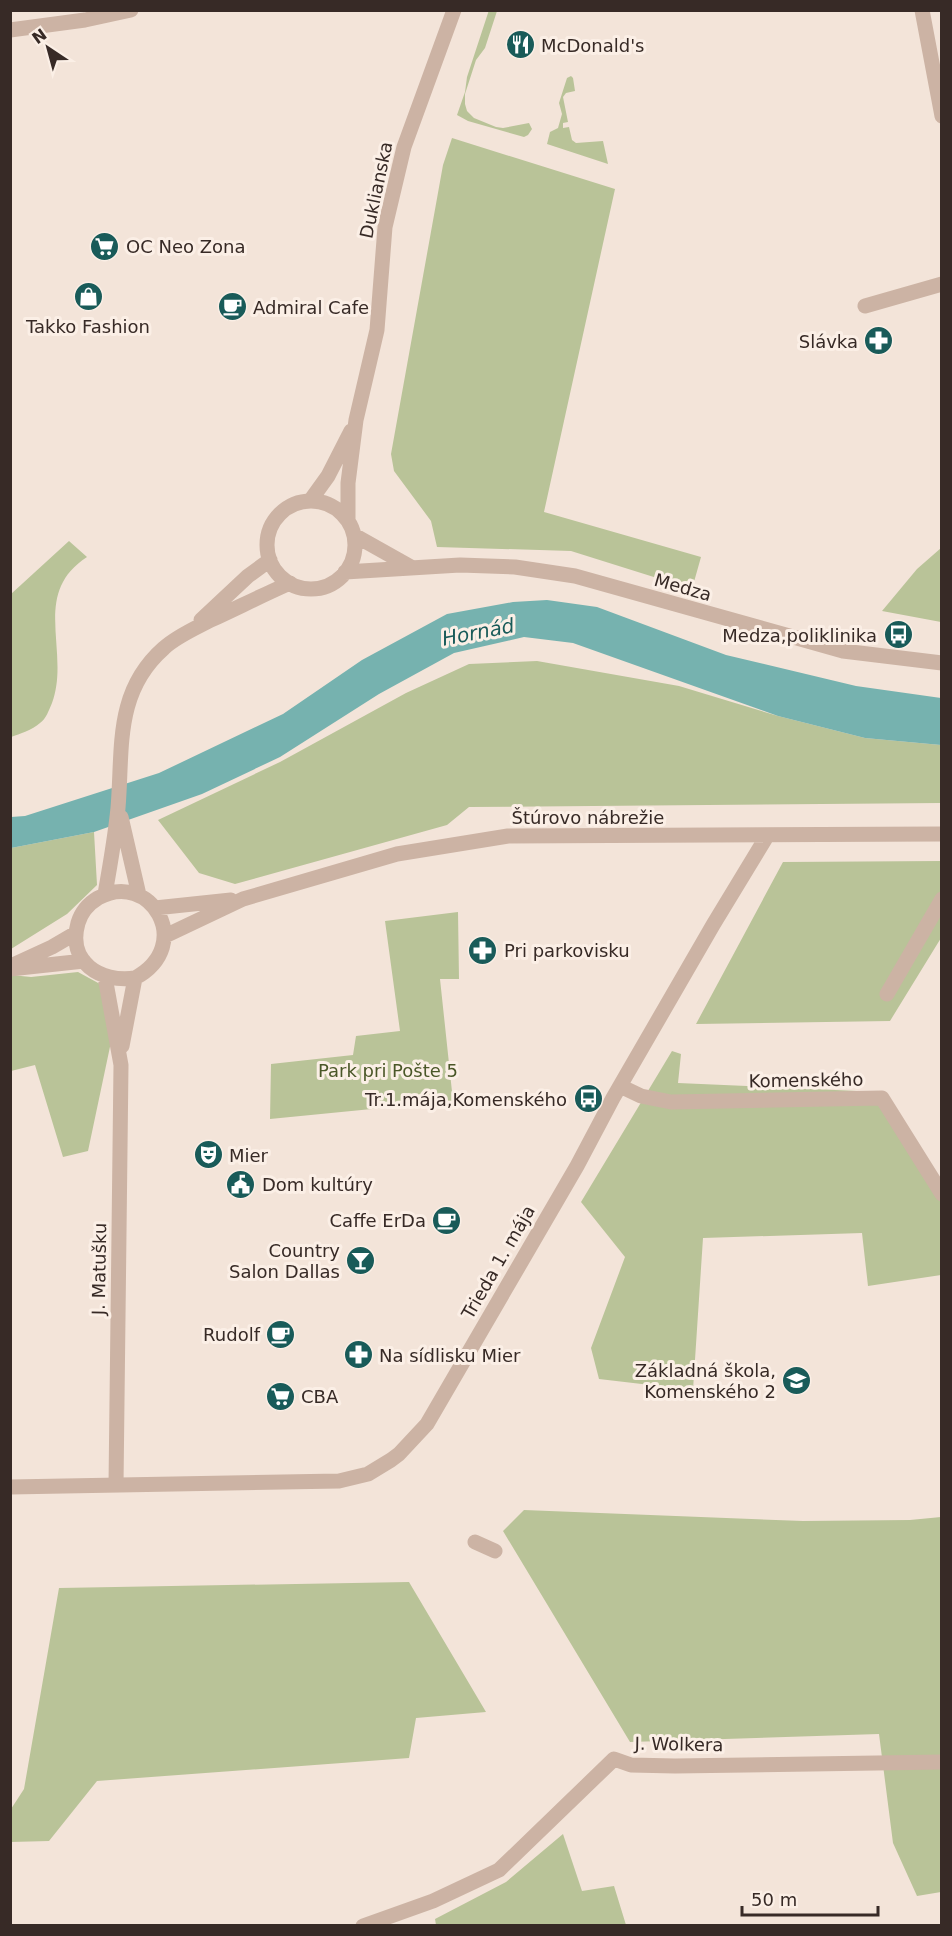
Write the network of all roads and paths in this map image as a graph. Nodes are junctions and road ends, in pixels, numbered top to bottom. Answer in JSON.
{"nodes":[{"id":1,"x":131,"y":10,"type":"edge"},
{"id":2,"x":454,"y":10,"type":"edge"},
{"id":3,"x":922,"y":10,"type":"edge"},
{"id":4,"x":10,"y":30,"type":"edge"},
{"id":5,"x":942,"y":116,"type":"edge"},
{"id":6,"x":942,"y":284,"type":"edge"},
{"id":7,"x":865,"y":306,"type":"dead end"},
{"id":8,"x":356,"y":420,"type":"junction"},
{"id":9,"x":310,"y":501,"type":"junction"},
{"id":10,"x":351,"y":528,"type":"junction"},
{"id":11,"x":270,"y":560,"type":"junction"},
{"id":12,"x":411,"y":567,"type":"junction"},
{"id":13,"x":345,"y":572,"type":"junction"},
{"id":14,"x":290,"y":583,"type":"junction"},
{"id":15,"x":188,"y":632,"type":"junction"},
{"id":16,"x":942,"y":663,"type":"edge"},
{"id":17,"x":118,"y":806,"type":"junction"},
{"id":18,"x":942,"y":834,"type":"edge"},
{"id":19,"x":767,"y":836,"type":"junction"},
{"id":20,"x":105,"y":894,"type":"junction"},
{"id":21,"x":139,"y":896,"type":"junction"},
{"id":22,"x":243,"y":899,"type":"junction"},
{"id":23,"x":942,"y":899,"type":"edge"},
{"id":24,"x":155,"y":908,"type":"junction"},
{"id":25,"x":76,"y":933,"type":"junction"},
{"id":26,"x":165,"y":936,"type":"junction"},
{"id":27,"x":84,"y":961,"type":"junction"},
{"id":28,"x":10,"y":967,"type":"edge"},
{"id":29,"x":105,"y":978,"type":"junction"},
{"id":30,"x":135,"y":978,"type":"junction"},
{"id":31,"x":887,"y":994,"type":"dead end"},
{"id":32,"x":120,"y":1055,"type":"junction"},
{"id":33,"x":620,"y":1086,"type":"junction"},
{"id":34,"x":942,"y":1194,"type":"edge"},
{"id":35,"x":116,"y":1485,"type":"junction"},
{"id":36,"x":10,"y":1487,"type":"edge"},
{"id":37,"x":476,"y":1542,"type":"dead end"},
{"id":38,"x":495,"y":1551,"type":"dead end"},
{"id":39,"x":942,"y":1762,"type":"edge"},
{"id":40,"x":363,"y":1926,"type":"edge"}],
"edges":[{"from":1,"to":4,"type":"street"},
{"from":2,"to":8,"type":"street","name":"Duklianska"},
{"from":3,"to":5,"type":"street"},
{"from":6,"to":7,"type":"street"},
{"from":8,"to":9,"type":"street"},
{"from":8,"to":10,"type":"street"},
{"from":9,"to":10,"type":"street"},
{"from":9,"to":11,"type":"street"},
{"from":10,"to":12,"type":"street"},
{"from":10,"to":13,"type":"street"},
{"from":11,"to":14,"type":"street"},
{"from":11,"to":15,"type":"street"},
{"from":12,"to":13,"type":"street","name":"Medza"},
{"from":12,"to":16,"type":"street","name":"Medza"},
{"from":13,"to":14,"type":"street"},
{"from":14,"to":15,"type":"street"},
{"from":15,"to":17,"type":"street"},
{"from":17,"to":20,"type":"street"},
{"from":17,"to":21,"type":"street"},
{"from":18,"to":19,"type":"street","name":"Štúrovo nábrežie"},
{"from":19,"to":22,"type":"street","name":"Štúrovo nábrežie"},
{"from":19,"to":33,"type":"street","name":"Trieda 1. mája"},
{"from":20,"to":21,"type":"street"},
{"from":20,"to":25,"type":"street"},
{"from":21,"to":24,"type":"street"},
{"from":22,"to":24,"type":"street"},
{"from":22,"to":26,"type":"street"},
{"from":23,"to":31,"type":"street"},
{"from":24,"to":26,"type":"street"},
{"from":25,"to":27,"type":"street"},
{"from":25,"to":28,"type":"street"},
{"from":26,"to":30,"type":"street"},
{"from":27,"to":28,"type":"street"},
{"from":27,"to":29,"type":"street"},
{"from":29,"to":30,"type":"street"},
{"from":29,"to":32,"type":"street"},
{"from":30,"to":32,"type":"street"},
{"from":32,"to":35,"type":"street","name":"J. Matušku"},
{"from":33,"to":34,"type":"street","name":"Komenského"},
{"from":33,"to":35,"type":"street","name":"Trieda 1. mája"},
{"from":35,"to":36,"type":"street","name":"Trieda 1. mája"},
{"from":37,"to":38,"type":"street"},
{"from":39,"to":40,"type":"street","name":"J. Wolkera"}]}
